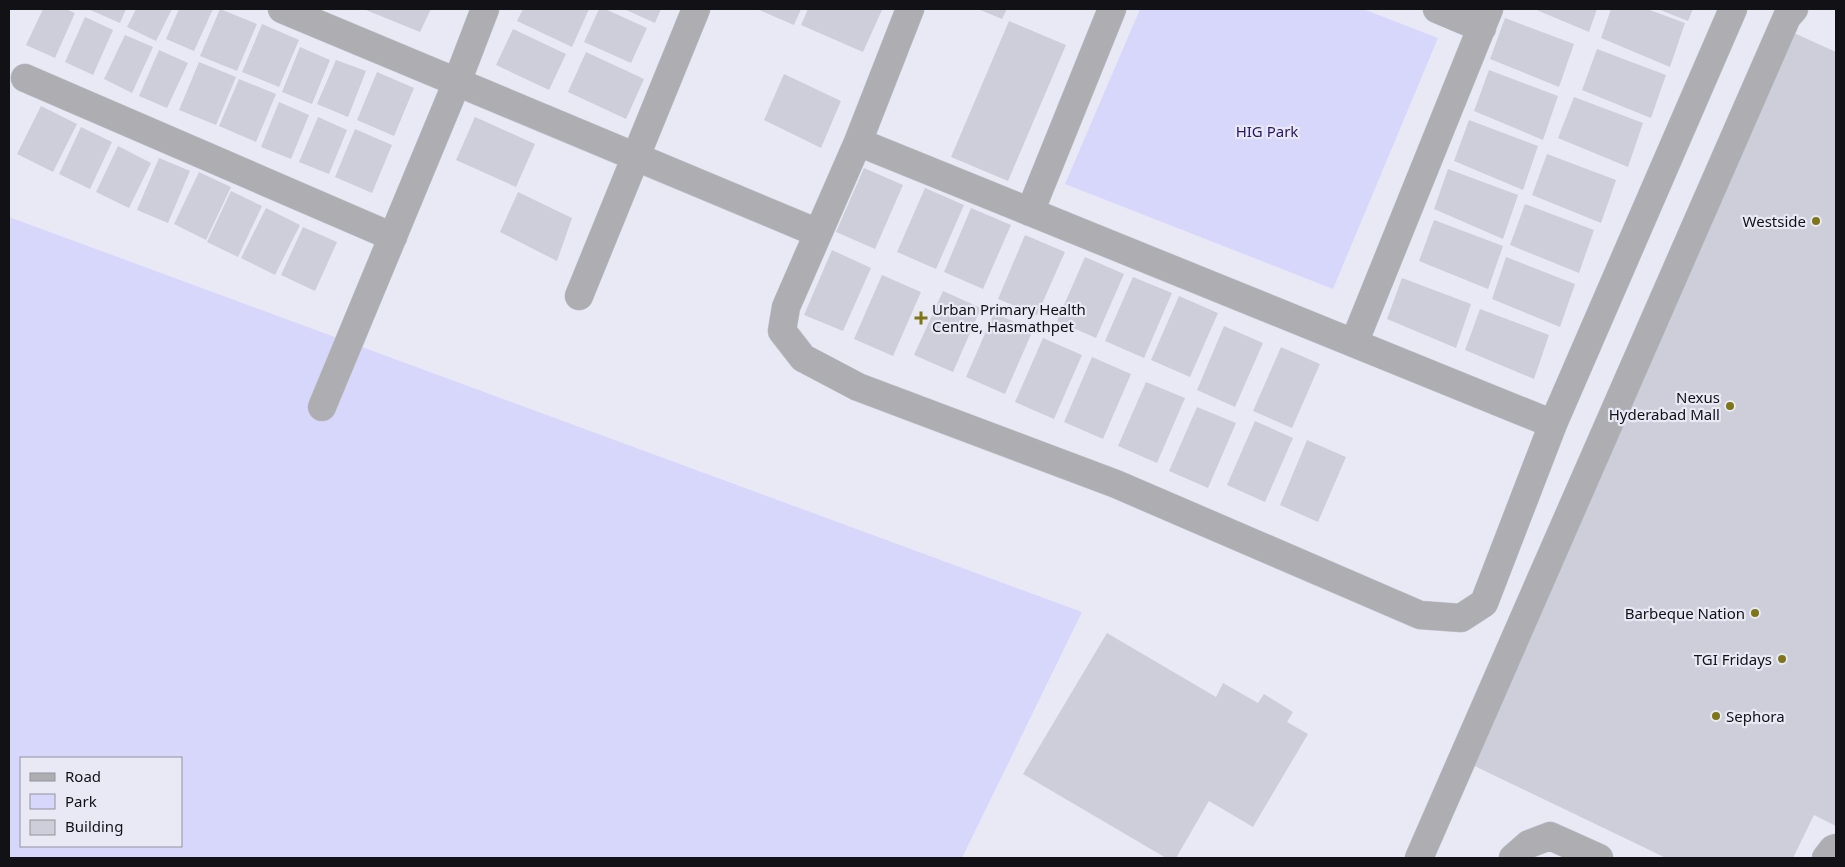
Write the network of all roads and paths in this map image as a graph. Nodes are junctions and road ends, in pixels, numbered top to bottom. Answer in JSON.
{"nodes":[{"id":1,"x":282,"y":9,"type":"edge"},
{"id":2,"x":485,"y":9,"type":"edge"},
{"id":3,"x":696,"y":9,"type":"edge"},
{"id":4,"x":910,"y":9,"type":"edge"},
{"id":5,"x":1112,"y":9,"type":"edge"},
{"id":6,"x":1438,"y":9,"type":"edge"},
{"id":7,"x":1733,"y":9,"type":"edge"},
{"id":8,"x":1794,"y":9,"type":"edge"},
{"id":9,"x":1485,"y":18,"type":"edge"},
{"id":10,"x":25,"y":78,"type":"dead end"},
{"id":11,"x":457,"y":82,"type":"junction"},
{"id":12,"x":858,"y":142,"type":"junction"},
{"id":13,"x":637,"y":156,"type":"junction"},
{"id":14,"x":1030,"y":212,"type":"junction"},
{"id":15,"x":818,"y":233,"type":"junction"},
{"id":16,"x":393,"y":237,"type":"junction"},
{"id":17,"x":579,"y":296,"type":"dead end"},
{"id":18,"x":1354,"y":343,"type":"junction"},
{"id":19,"x":322,"y":407,"type":"dead end"},
{"id":20,"x":1553,"y":424,"type":"junction"},
{"id":21,"x":1836,"y":848,"type":"edge"},
{"id":22,"x":1419,"y":858,"type":"edge"},
{"id":23,"x":1513,"y":858,"type":"edge"},
{"id":24,"x":1599,"y":858,"type":"edge"},
{"id":25,"x":1826,"y":858,"type":"edge"}],
"edges":[{"from":1,"to":11,"type":"street"},
{"from":2,"to":11,"type":"street"},
{"from":3,"to":13,"type":"street"},
{"from":4,"to":12,"type":"street"},
{"from":5,"to":14,"type":"street"},
{"from":6,"to":9,"type":"street"},
{"from":7,"to":20,"type":"street"},
{"from":8,"to":22,"type":"street"},
{"from":9,"to":18,"type":"street"},
{"from":10,"to":16,"type":"street"},
{"from":11,"to":13,"type":"street"},
{"from":11,"to":16,"type":"street"},
{"from":12,"to":14,"type":"street"},
{"from":12,"to":15,"type":"street"},
{"from":13,"to":15,"type":"street"},
{"from":13,"to":17,"type":"street"},
{"from":14,"to":18,"type":"street"},
{"from":15,"to":20,"type":"street"},
{"from":16,"to":19,"type":"street"},
{"from":18,"to":20,"type":"street"},
{"from":21,"to":25,"type":"street"},
{"from":23,"to":24,"type":"street"}]}
